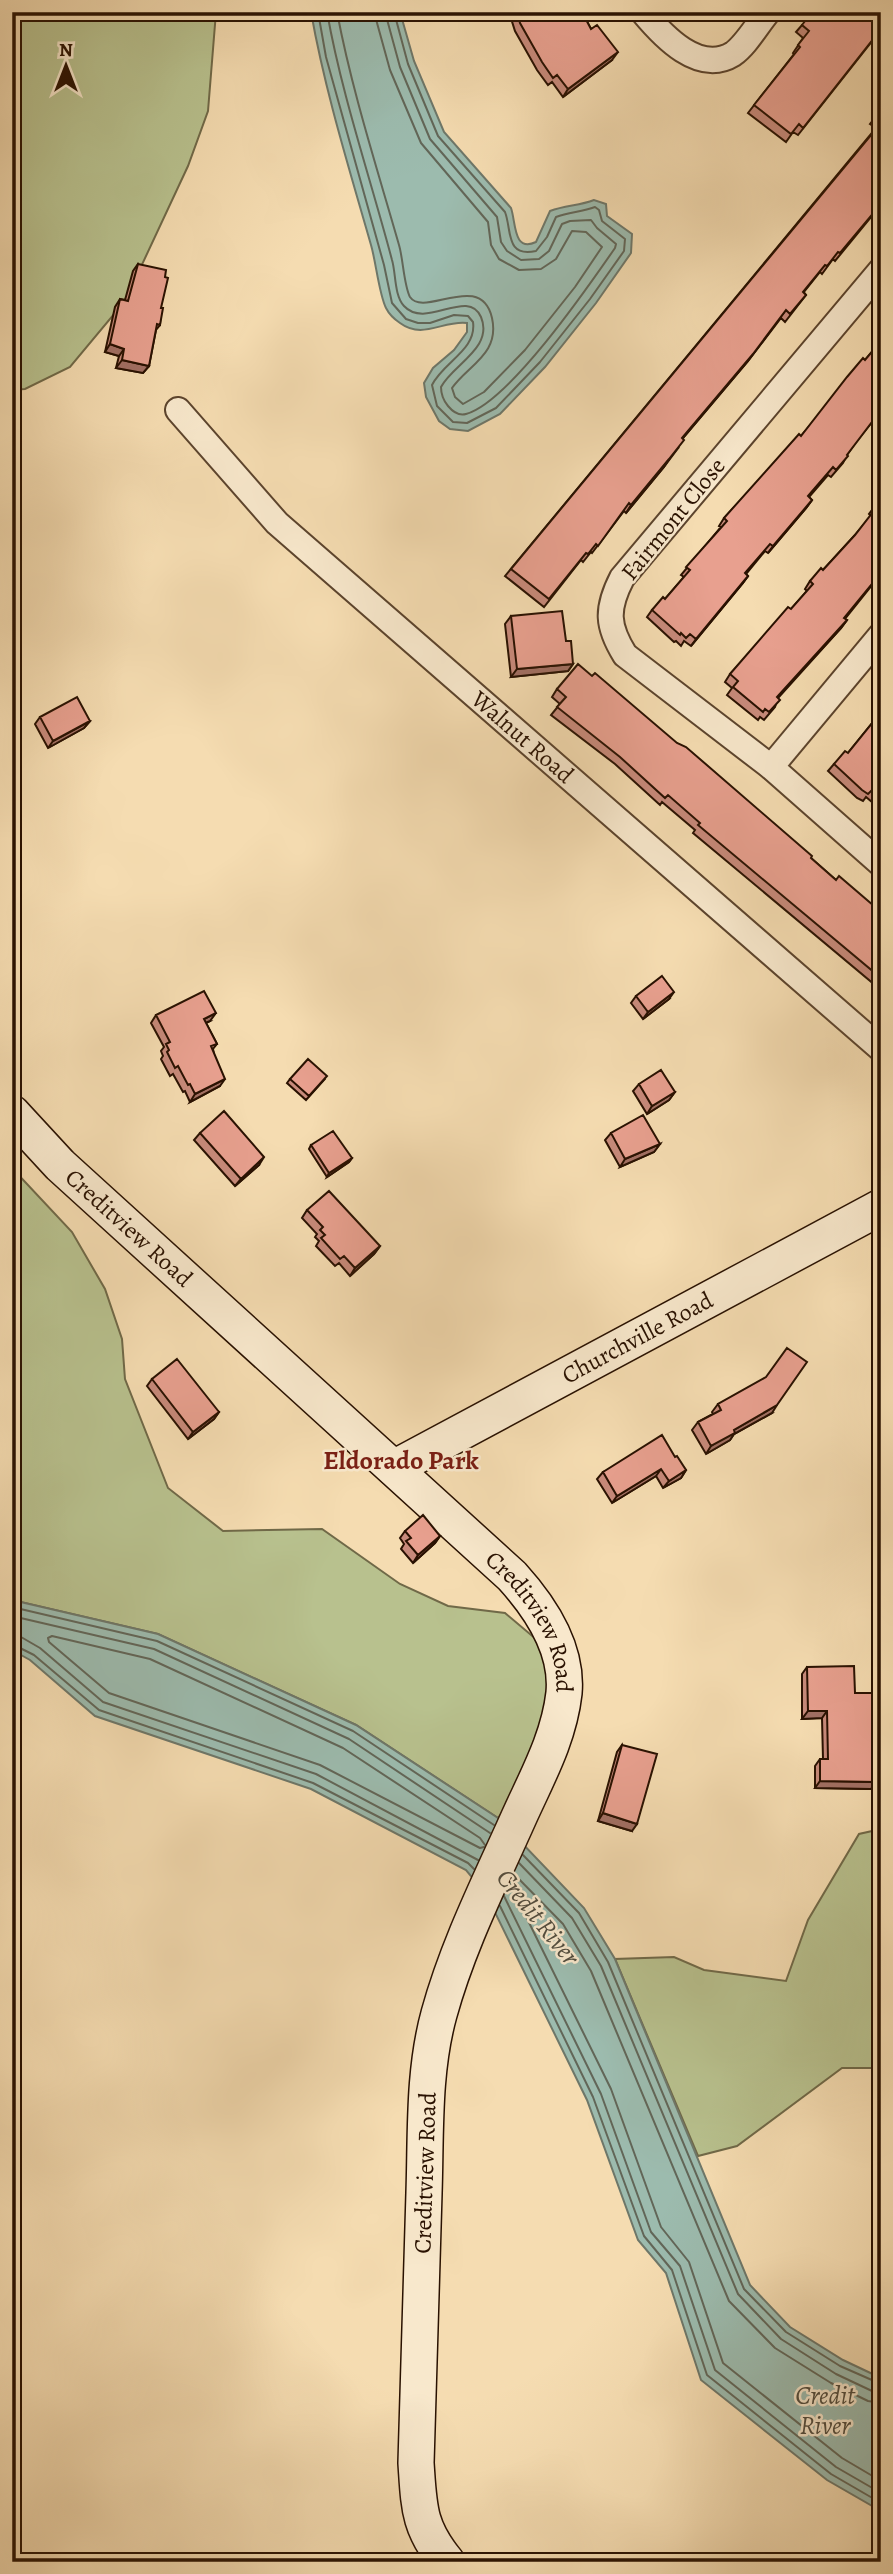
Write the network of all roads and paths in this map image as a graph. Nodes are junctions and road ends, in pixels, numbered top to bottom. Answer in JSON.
{"nodes":[{"id":1,"x":643,"y":12,"type":"edge"},
{"id":2,"x":768,"y":12,"type":"edge"},
{"id":3,"x":881,"y":271,"type":"edge"},
{"id":4,"x":178,"y":410,"type":"dead end"},
{"id":5,"x":881,"y":635,"type":"edge"},
{"id":6,"x":771,"y":766,"type":"junction"},
{"id":7,"x":881,"y":864,"type":"edge"},
{"id":8,"x":881,"y":1049,"type":"edge"},
{"id":9,"x":12,"y":1113,"type":"edge"},
{"id":10,"x":881,"y":1207,"type":"edge"},
{"id":11,"x":394,"y":1468,"type":"junction"},
{"id":12,"x":447,"y":2562,"type":"edge"}],
"edges":[{"from":1,"to":2,"type":"street"},
{"from":3,"to":6,"type":"street","name":"Fairmont Close"},
{"from":4,"to":8,"type":"street","name":"Walnut Road"},
{"from":5,"to":6,"type":"street"},
{"from":6,"to":7,"type":"street","name":"Fairmont Close"},
{"from":9,"to":11,"type":"street","name":"Creditview Road"},
{"from":10,"to":11,"type":"street","name":"Churchville Road"},
{"from":11,"to":12,"type":"street","name":"Creditview Road"}]}
